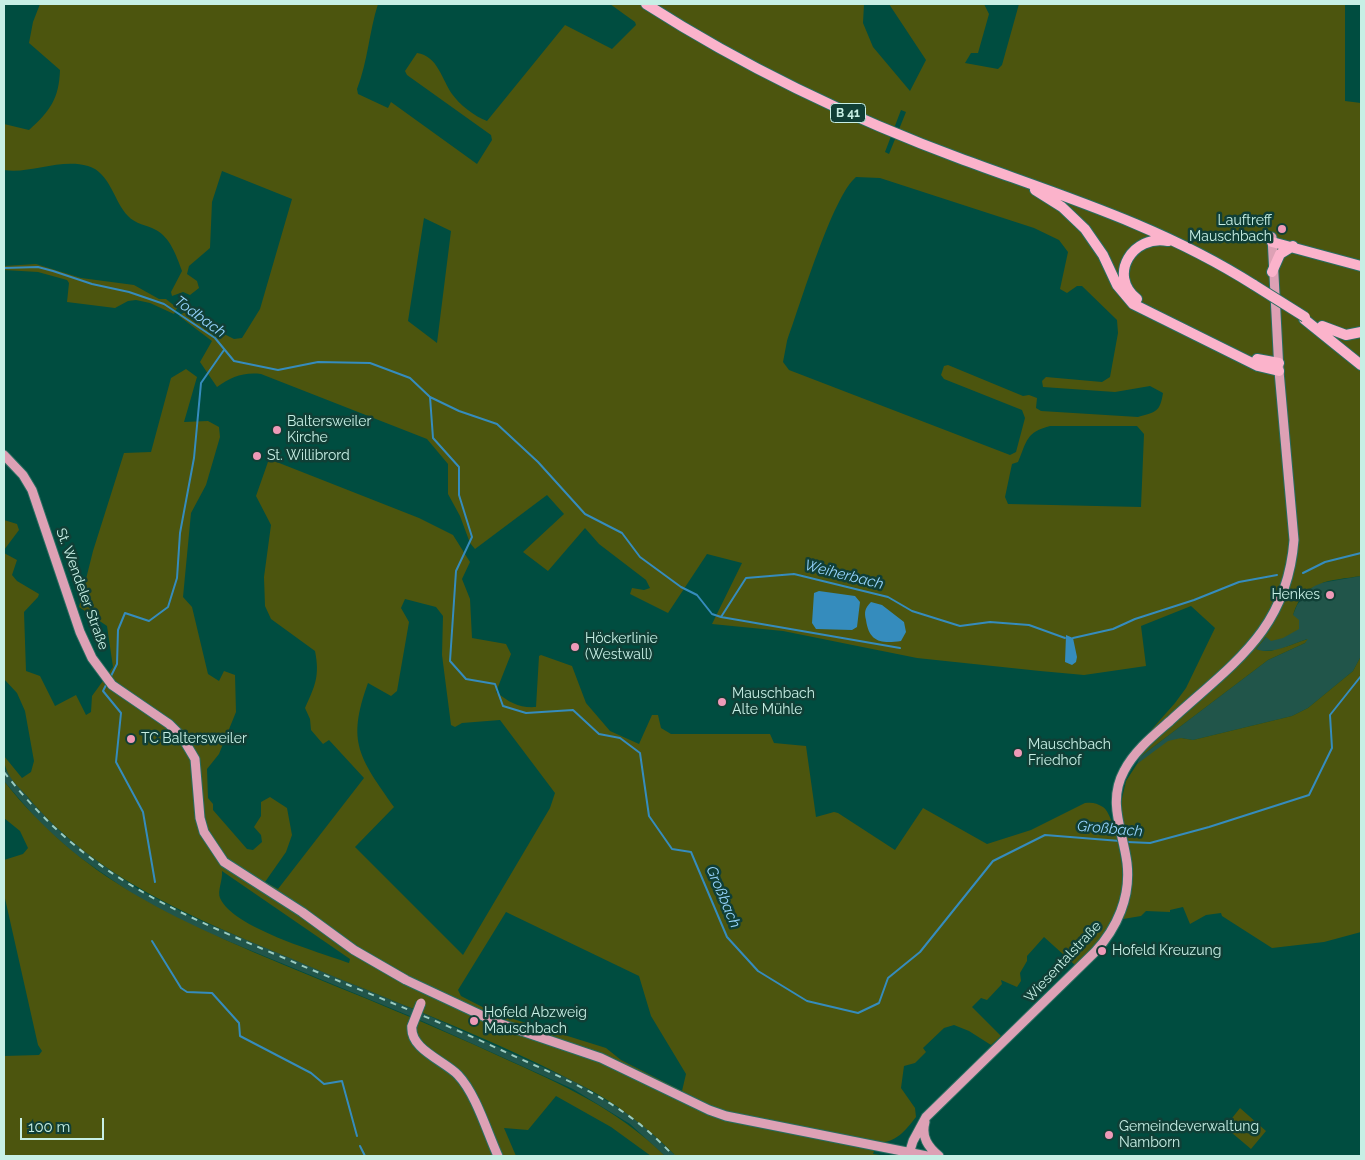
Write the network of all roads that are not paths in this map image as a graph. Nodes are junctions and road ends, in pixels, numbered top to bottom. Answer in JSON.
{"nodes":[{"id":1,"x":646,"y":4,"type":"edge"},
{"id":2,"x":994,"y":170,"type":"junction"},
{"id":3,"x":1272,"y":239,"type":"junction"},
{"id":4,"x":1293,"y":246,"type":"junction"},
{"id":5,"x":1361,"y":260,"type":"edge"},
{"id":6,"x":1361,"y":266,"type":"edge"},
{"id":7,"x":1272,"y":272,"type":"junction"},
{"id":8,"x":1246,"y":280,"type":"junction"},
{"id":9,"x":1304,"y":318,"type":"junction"},
{"id":10,"x":1361,"y":332,"type":"edge"},
{"id":11,"x":1361,"y":365,"type":"edge"},
{"id":12,"x":1279,"y":367,"type":"junction"},
{"id":13,"x":4,"y":455,"type":"edge"},
{"id":14,"x":426,"y":989,"type":"junction"},
{"id":15,"x":926,"y":1117,"type":"junction"},
{"id":16,"x":909,"y":1154,"type":"junction"},
{"id":17,"x":498,"y":1156,"type":"edge"},
{"id":18,"x":927,"y":1156,"type":"edge"},
{"id":19,"x":939,"y":1156,"type":"edge"}],
"edges":[{"from":1,"to":2,"type":"highway","number":"B 41"},
{"from":2,"to":8,"type":"highway","number":"B 41"},
{"from":2,"to":12,"type":"highway"},
{"from":3,"to":4,"type":"highway"},
{"from":3,"to":5,"type":"highway"},
{"from":3,"to":7,"type":"main road","name":"Wiesentalstraße"},
{"from":4,"to":6,"type":"highway"},
{"from":4,"to":7,"type":"highway"},
{"from":7,"to":12,"type":"main road","name":"Wiesentalstraße"},
{"from":8,"to":9,"type":"highway","number":"B 41","bridge":true},
{"from":8,"to":12,"type":"highway"},
{"from":9,"to":10,"type":"highway"},
{"from":9,"to":11,"type":"highway","number":"B 41"},
{"from":12,"to":15,"type":"main road","name":"Wiesentalstraße"},
{"from":13,"to":14,"type":"main road","name":"St. Wendeler Straße"},
{"from":14,"to":16,"type":"main road","name":"St. Wendeler Straße"},
{"from":14,"to":17,"type":"main road","bridge":true},
{"from":15,"to":16,"type":"main road","name":"Wiesentalstraße"},
{"from":15,"to":19,"type":"main road"},
{"from":16,"to":18,"type":"main road","name":"St. Wendeler Straße"}]}
